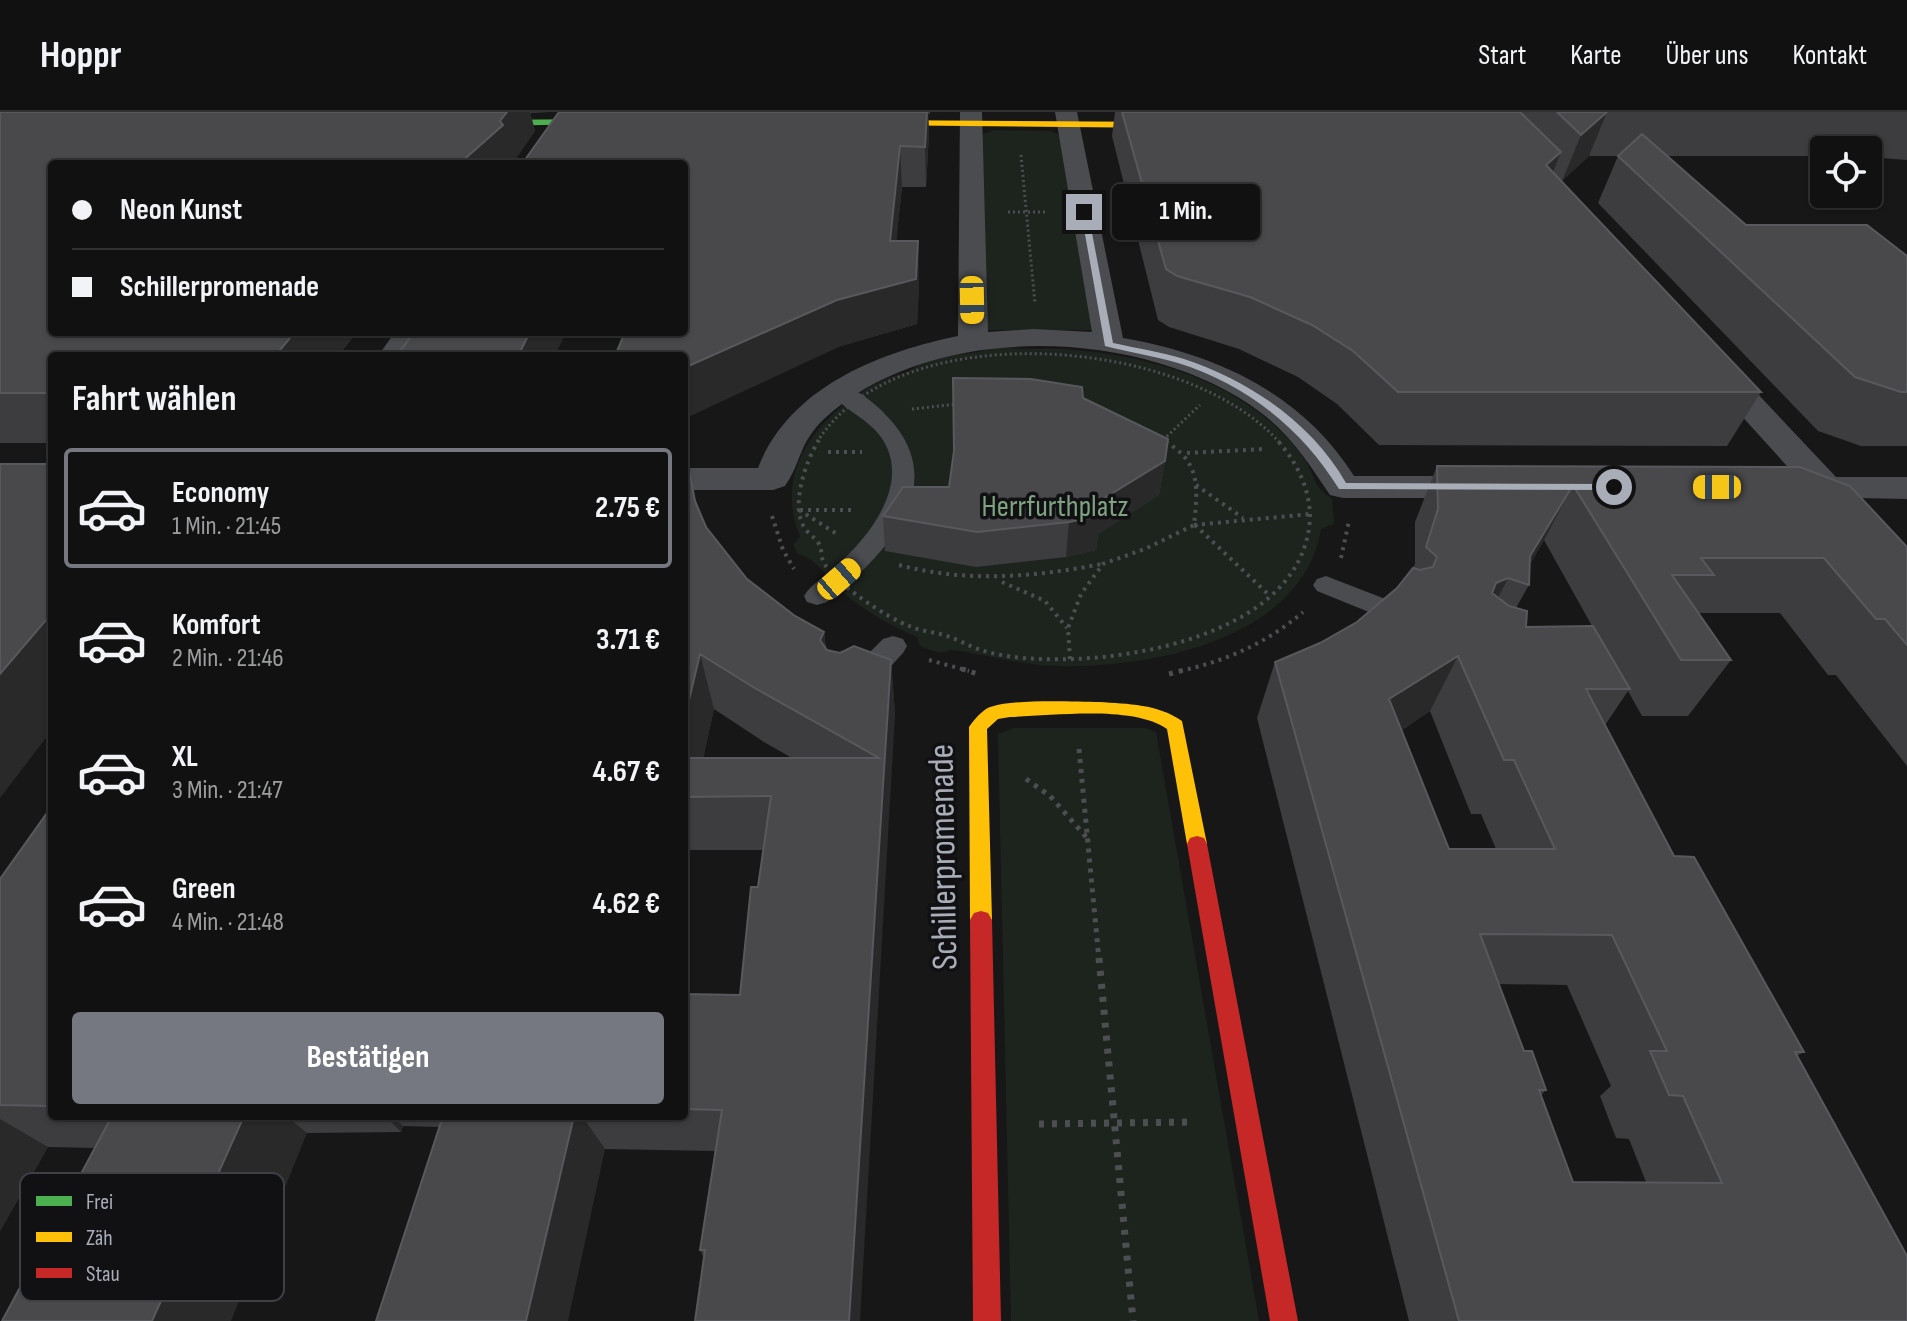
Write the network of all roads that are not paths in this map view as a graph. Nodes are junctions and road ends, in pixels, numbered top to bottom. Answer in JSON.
{"nodes":[{"id":1,"x":560,"y":117,"type":"edge"},
{"id":2,"x":971,"y":118,"type":"edge"},
{"id":3,"x":1067,"y":118,"type":"edge"},
{"id":4,"x":636,"y":122,"type":"edge"},
{"id":5,"x":454,"y":123,"type":"edge"},
{"id":6,"x":852,"y":123,"type":"edge"},
{"id":7,"x":1185,"y":125,"type":"edge"},
{"id":8,"x":540,"y":145,"type":"edge"},
{"id":9,"x":973,"y":344,"type":"junction"},
{"id":10,"x":1109,"y":344,"type":"junction"},
{"id":11,"x":1695,"y":346,"type":"edge"},
{"id":12,"x":849,"y":396,"type":"junction"},
{"id":13,"x":688,"y":479,"type":"edge"},
{"id":14,"x":1518,"y":487,"type":"edge"},
{"id":15,"x":1767,"y":487,"type":"edge"},
{"id":16,"x":1826,"y":488,"type":"junction"},
{"id":17,"x":1907,"y":488,"type":"edge"},
{"id":18,"x":1907,"y":575,"type":"edge"},
{"id":19,"x":1326,"y":585,"type":"dead end"},
{"id":20,"x":817,"y":596,"type":"dead end"},
{"id":21,"x":1396,"y":614,"type":"edge"},
{"id":22,"x":893,"y":646,"type":"dead end"},
{"id":23,"x":845,"y":694,"type":"edge"},
{"id":24,"x":987,"y":1321,"type":"edge"},
{"id":25,"x":1284,"y":1321,"type":"edge"}],
"edges":[{"from":1,"to":4,"type":"street"},
{"from":1,"to":5,"type":"street"},
{"from":1,"to":8,"type":"street"},
{"from":2,"to":3,"type":"street"},
{"from":2,"to":6,"type":"street"},
{"from":2,"to":9,"type":"street"},
{"from":3,"to":7,"type":"street"},
{"from":3,"to":10,"type":"street"},
{"from":9,"to":10,"type":"street"},
{"from":9,"to":12,"type":"street"},
{"from":10,"to":14,"type":"street"},
{"from":11,"to":16,"type":"street"},
{"from":12,"to":13,"type":"street"},
{"from":12,"to":20,"type":"lane"},
{"from":15,"to":16,"type":"street"},
{"from":16,"to":17,"type":"street"},
{"from":16,"to":18,"type":"street"},
{"from":19,"to":21,"type":"lane"},
{"from":22,"to":23,"type":"lane"},
{"from":24,"to":25,"type":"street","name":"Schillerpromenade"}]}
